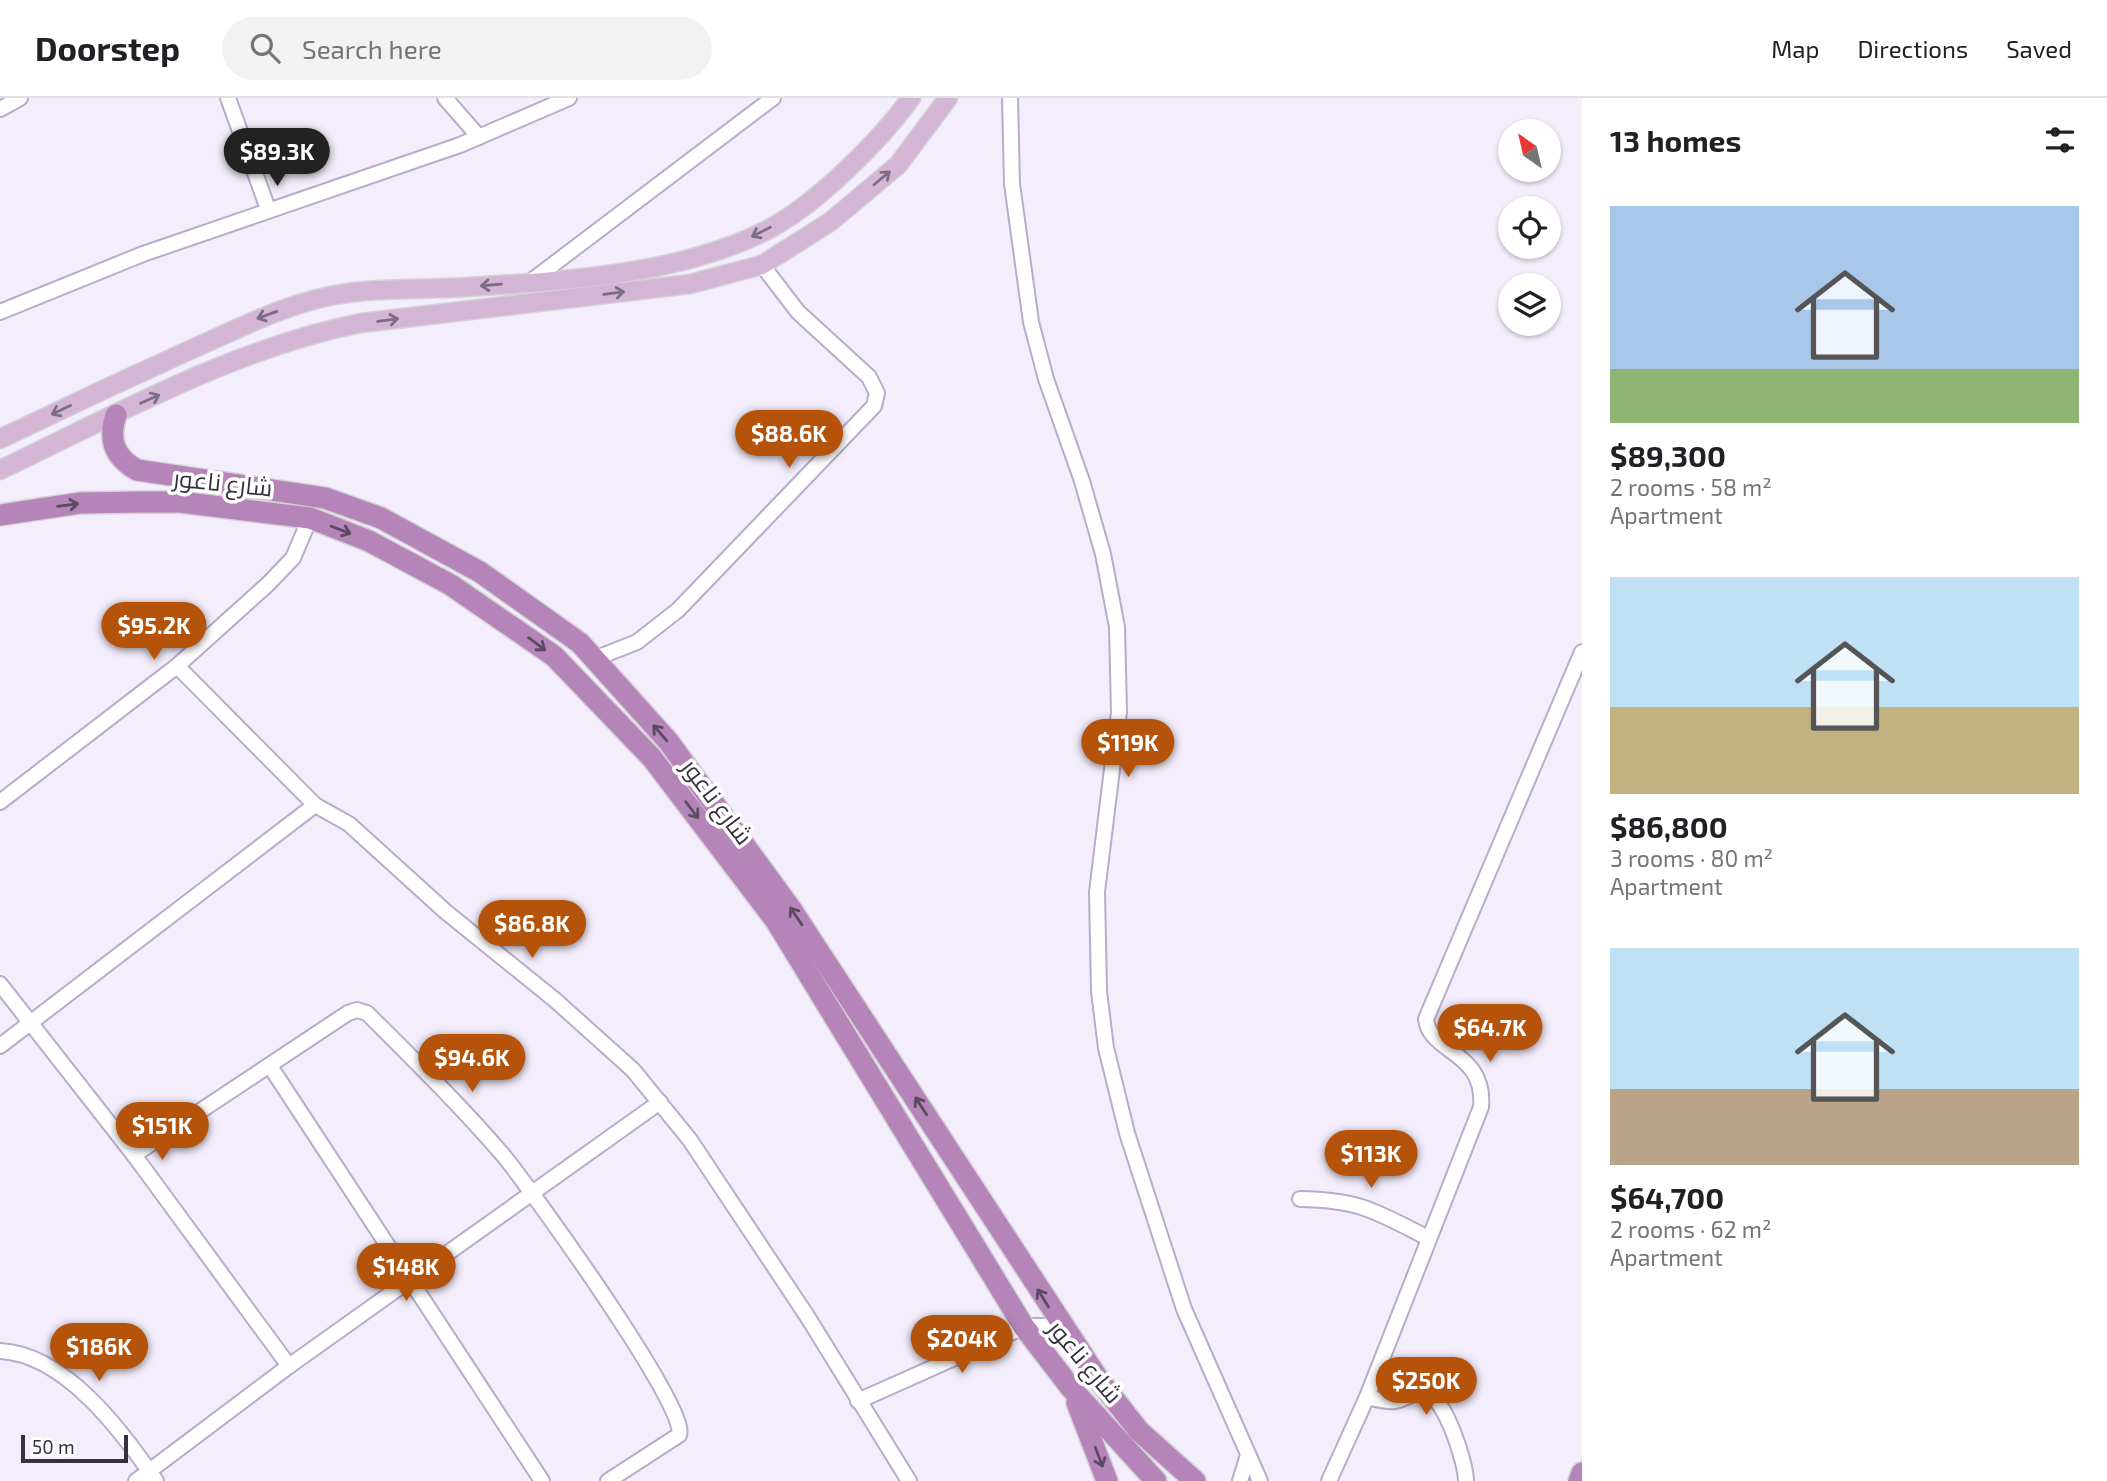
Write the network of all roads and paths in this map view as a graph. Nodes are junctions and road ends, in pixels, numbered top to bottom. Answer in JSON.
{"nodes":[{"id":1,"x":20,"y":98,"type":"edge"},
{"id":2,"x":228,"y":98,"type":"edge"},
{"id":3,"x":445,"y":98,"type":"edge"},
{"id":4,"x":569,"y":98,"type":"edge"},
{"id":5,"x":773,"y":98,"type":"edge"},
{"id":6,"x":911,"y":98,"type":"edge"},
{"id":7,"x":948,"y":98,"type":"edge"},
{"id":8,"x":1010,"y":98,"type":"edge"},
{"id":9,"x":0,"y":108,"type":"edge"},
{"id":10,"x":479,"y":137,"type":"junction"},
{"id":11,"x":268,"y":209,"type":"junction"},
{"id":12,"x":762,"y":265,"type":"junction"},
{"id":13,"x":530,"y":282,"type":"junction"},
{"id":14,"x":361,"y":292,"type":"junction"},
{"id":15,"x":312,"y":301,"type":"junction"},
{"id":16,"x":0,"y":312,"type":"edge"},
{"id":17,"x":361,"y":323,"type":"junction"},
{"id":18,"x":318,"y":333,"type":"junction"},
{"id":19,"x":116,"y":415,"type":"junction"},
{"id":20,"x":0,"y":439,"type":"edge"},
{"id":21,"x":0,"y":470,"type":"edge"},
{"id":22,"x":0,"y":515,"type":"edge"},
{"id":23,"x":310,"y":518,"type":"junction"},
{"id":24,"x":381,"y":518,"type":"junction"},
{"id":25,"x":369,"y":541,"type":"junction"},
{"id":26,"x":1582,"y":652,"type":"edge"},
{"id":27,"x":594,"y":659,"type":"junction"},
{"id":28,"x":177,"y":666,"type":"junction"},
{"id":29,"x":0,"y":802,"type":"edge"},
{"id":30,"x":315,"y":805,"type":"junction"},
{"id":31,"x":0,"y":984,"type":"edge"},
{"id":32,"x":30,"y":1023,"type":"junction"},
{"id":33,"x":0,"y":1046,"type":"edge"},
{"id":34,"x":270,"y":1066,"type":"junction"},
{"id":35,"x":660,"y":1102,"type":"junction"},
{"id":36,"x":134,"y":1155,"type":"junction"},
{"id":37,"x":532,"y":1191,"type":"junction"},
{"id":38,"x":1300,"y":1199,"type":"dead end"},
{"id":39,"x":1427,"y":1238,"type":"junction"},
{"id":40,"x":411,"y":1278,"type":"junction"},
{"id":41,"x":1060,"y":1326,"type":"junction"},
{"id":42,"x":1024,"y":1327,"type":"junction"},
{"id":43,"x":0,"y":1351,"type":"edge"},
{"id":44,"x":289,"y":1366,"type":"junction"},
{"id":45,"x":1071,"y":1388,"type":"junction"},
{"id":46,"x":1367,"y":1397,"type":"junction"},
{"id":47,"x":858,"y":1401,"type":"junction"},
{"id":48,"x":1139,"y":1431,"type":"junction"},
{"id":49,"x":1248,"y":1455,"type":"junction"},
{"id":50,"x":1582,"y":1473,"type":"edge"},
{"id":51,"x":1187,"y":1475,"type":"edge"},
{"id":52,"x":153,"y":1476,"type":"edge"},
{"id":53,"x":1150,"y":1480,"type":"edge"},
{"id":54,"x":136,"y":1481,"type":"edge"},
{"id":55,"x":542,"y":1481,"type":"edge"},
{"id":56,"x":608,"y":1481,"type":"edge"},
{"id":57,"x":909,"y":1481,"type":"edge"},
{"id":58,"x":1107,"y":1481,"type":"edge"},
{"id":59,"x":1240,"y":1481,"type":"edge"},
{"id":60,"x":1260,"y":1481,"type":"edge"},
{"id":61,"x":1329,"y":1481,"type":"edge"},
{"id":62,"x":1466,"y":1481,"type":"edge"},
{"id":63,"x":1578,"y":1481,"type":"edge"}],
"edges":[{"from":1,"to":9,"type":"street"},
{"from":2,"to":11,"type":"street"},
{"from":3,"to":10,"type":"street"},
{"from":4,"to":10,"type":"street"},
{"from":5,"to":13,"type":"street"},
{"from":6,"to":13,"type":"main road","one_way":true},
{"from":12,"to":7,"type":"main road","one_way":true},
{"from":8,"to":49,"type":"street"},
{"from":10,"to":11,"type":"street"},
{"from":11,"to":16,"type":"street"},
{"from":17,"to":12,"type":"main road","one_way":true},
{"from":12,"to":27,"type":"street"},
{"from":13,"to":14,"type":"main road","one_way":true},
{"from":14,"to":15,"type":"main road"},
{"from":14,"to":17,"type":"main road"},
{"from":15,"to":18,"type":"main road"},
{"from":15,"to":20,"type":"main road","one_way":true},
{"from":17,"to":18,"type":"main road"},
{"from":19,"to":18,"type":"main road","one_way":true},
{"from":19,"to":21,"type":"main road"},
{"from":19,"to":24,"type":"highway","name":"شارع ناعور"},
{"from":22,"to":23,"type":"highway","name":"شارع ناعور","one_way":true},
{"from":23,"to":25,"type":"highway","name":"شارع ناعور","one_way":true},
{"from":23,"to":28,"type":"street"},
{"from":24,"to":25,"type":"highway"},
{"from":24,"to":27,"type":"highway","name":"شارع ناعور"},
{"from":25,"to":42,"type":"highway","name":"شارع ناعور","one_way":true},
{"from":26,"to":39,"type":"street"},
{"from":41,"to":27,"type":"highway","name":"شارع ناعور","one_way":true},
{"from":28,"to":29,"type":"street"},
{"from":28,"to":30,"type":"street"},
{"from":30,"to":32,"type":"street"},
{"from":30,"to":35,"type":"street"},
{"from":31,"to":32,"type":"street"},
{"from":32,"to":33,"type":"street"},
{"from":32,"to":36,"type":"street"},
{"from":34,"to":36,"type":"street"},
{"from":34,"to":37,"type":"street"},
{"from":34,"to":40,"type":"street"},
{"from":35,"to":37,"type":"street"},
{"from":35,"to":47,"type":"street"},
{"from":36,"to":44,"type":"street"},
{"from":37,"to":40,"type":"street"},
{"from":37,"to":56,"type":"street"},
{"from":38,"to":39,"type":"street"},
{"from":39,"to":46,"type":"street"},
{"from":40,"to":44,"type":"street"},
{"from":40,"to":55,"type":"street"},
{"from":41,"to":42,"type":"street"},
{"from":41,"to":48,"type":"highway","name":"شارع ناعور"},
{"from":42,"to":45,"type":"highway","name":"شارع ناعور"},
{"from":42,"to":47,"type":"street"},
{"from":43,"to":52,"type":"street"},
{"from":44,"to":52,"type":"street"},
{"from":45,"to":53,"type":"highway","name":"شارع ناعور"},
{"from":45,"to":58,"type":"highway","one_way":true},
{"from":46,"to":61,"type":"street"},
{"from":46,"to":62,"type":"street"},
{"from":47,"to":57,"type":"street"},
{"from":48,"to":51,"type":"highway","name":"شارع ناعور"},
{"from":48,"to":53,"type":"highway"},
{"from":49,"to":59,"type":"street"},
{"from":49,"to":60,"type":"street"},
{"from":50,"to":63,"type":"highway"},
{"from":51,"to":53,"type":"highway"},
{"from":52,"to":54,"type":"street"}]}
